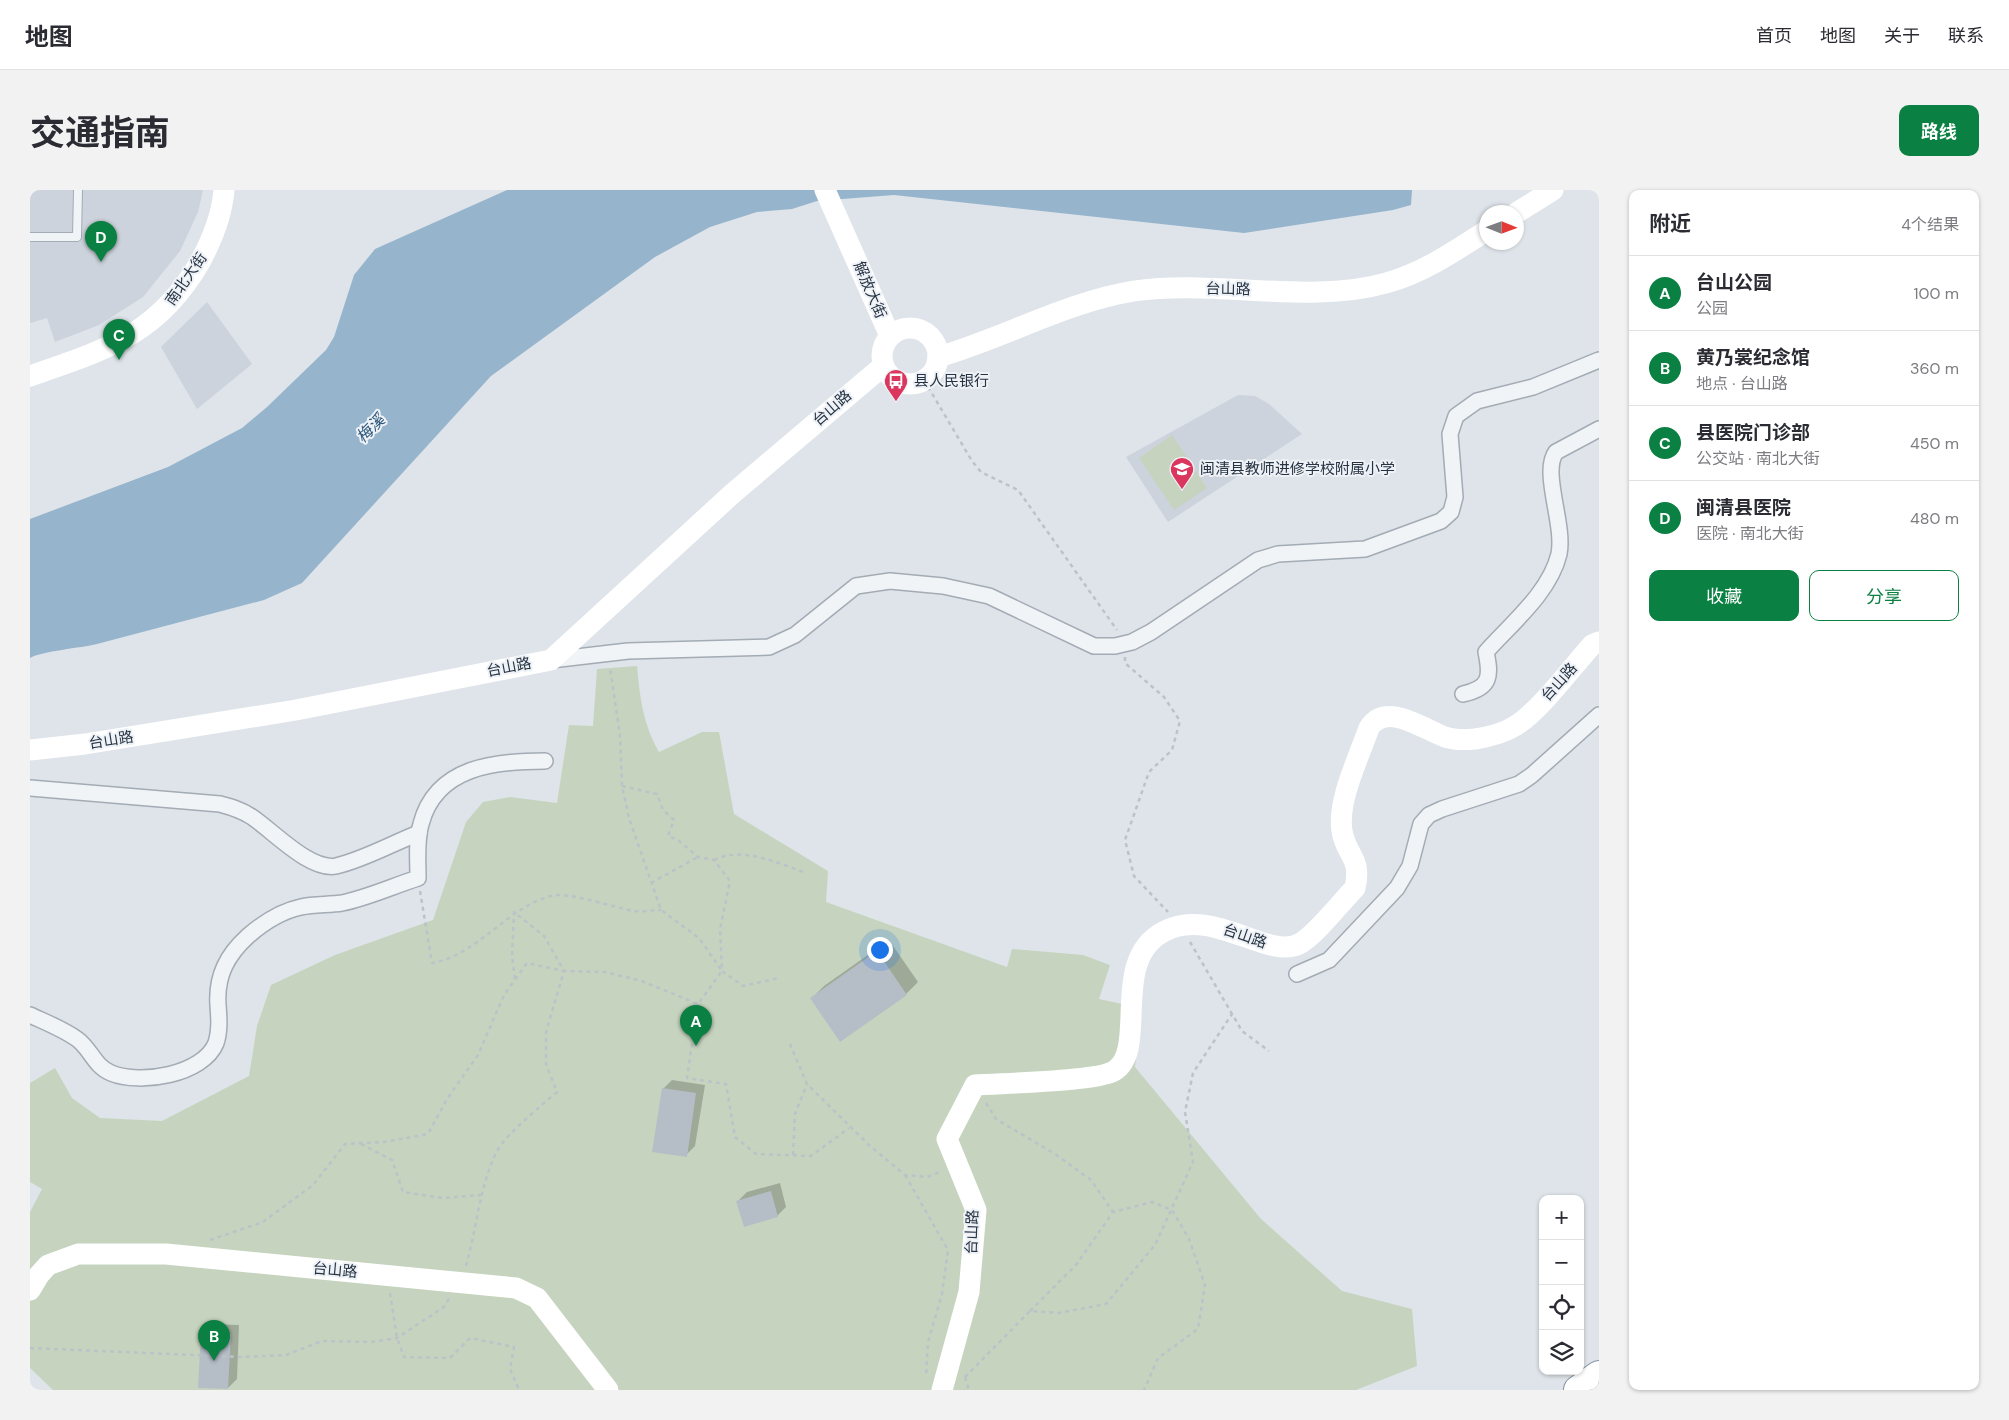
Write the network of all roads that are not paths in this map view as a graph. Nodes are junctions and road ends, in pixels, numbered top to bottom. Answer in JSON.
{"nodes":[{"id":1,"x":78,"y":190,"type":"edge"},
{"id":2,"x":224,"y":190,"type":"edge"},
{"id":3,"x":825,"y":190,"type":"edge"},
{"id":4,"x":835,"y":190,"type":"edge"},
{"id":5,"x":1553,"y":190,"type":"edge"},
{"id":6,"x":1524,"y":208,"type":"edge"},
{"id":7,"x":1479,"y":235,"type":"edge"},
{"id":8,"x":30,"y":237,"type":"edge"},
{"id":9,"x":854,"y":242,"type":"junction"},
{"id":10,"x":894,"y":334,"type":"junction"},
{"id":11,"x":938,"y":357,"type":"junction"},
{"id":12,"x":1599,"y":360,"type":"edge"},
{"id":13,"x":884,"y":366,"type":"junction"},
{"id":14,"x":30,"y":376,"type":"edge"},
{"id":15,"x":1599,"y":429,"type":"edge"},
{"id":16,"x":1599,"y":642,"type":"edge"},
{"id":17,"x":551,"y":660,"type":"junction"},
{"id":18,"x":1463,"y":694,"type":"dead end"},
{"id":19,"x":1599,"y":715,"type":"edge"},
{"id":20,"x":30,"y":750,"type":"edge"},
{"id":21,"x":545,"y":761,"type":"dead end"},
{"id":22,"x":30,"y":788,"type":"edge"},
{"id":23,"x":419,"y":833,"type":"junction"},
{"id":24,"x":1297,"y":974,"type":"dead end"},
{"id":25,"x":30,"y":1014,"type":"edge"},
{"id":26,"x":30,"y":1290,"type":"edge"},
{"id":27,"x":1599,"y":1375,"type":"edge"},
{"id":28,"x":943,"y":1385,"type":"edge"},
{"id":29,"x":608,"y":1390,"type":"edge"},
{"id":30,"x":1578,"y":1390,"type":"edge"}],
"edges":[{"from":1,"to":8,"type":"lane"},
{"from":2,"to":14,"type":"street","name":"南北大街"},
{"from":3,"to":9,"type":"street"},
{"from":4,"to":9,"type":"street"},
{"from":5,"to":6,"type":"street"},
{"from":7,"to":11,"type":"street","name":"台山路"},
{"from":9,"to":10,"type":"street","name":"解放大街"},
{"from":10,"to":11,"type":"street"},
{"from":10,"to":13,"type":"street"},
{"from":11,"to":13,"type":"street"},
{"from":12,"to":17,"type":"street"},
{"from":13,"to":17,"type":"street","name":"台山路"},
{"from":15,"to":18,"type":"street"},
{"from":16,"to":28,"type":"street","name":"台山路"},
{"from":17,"to":20,"type":"street","name":"台山路"},
{"from":19,"to":24,"type":"street"},
{"from":21,"to":23,"type":"street"},
{"from":22,"to":23,"type":"street"},
{"from":23,"to":25,"type":"street"},
{"from":26,"to":29,"type":"street","name":"台山路"},
{"from":27,"to":30,"type":"highway"}]}
